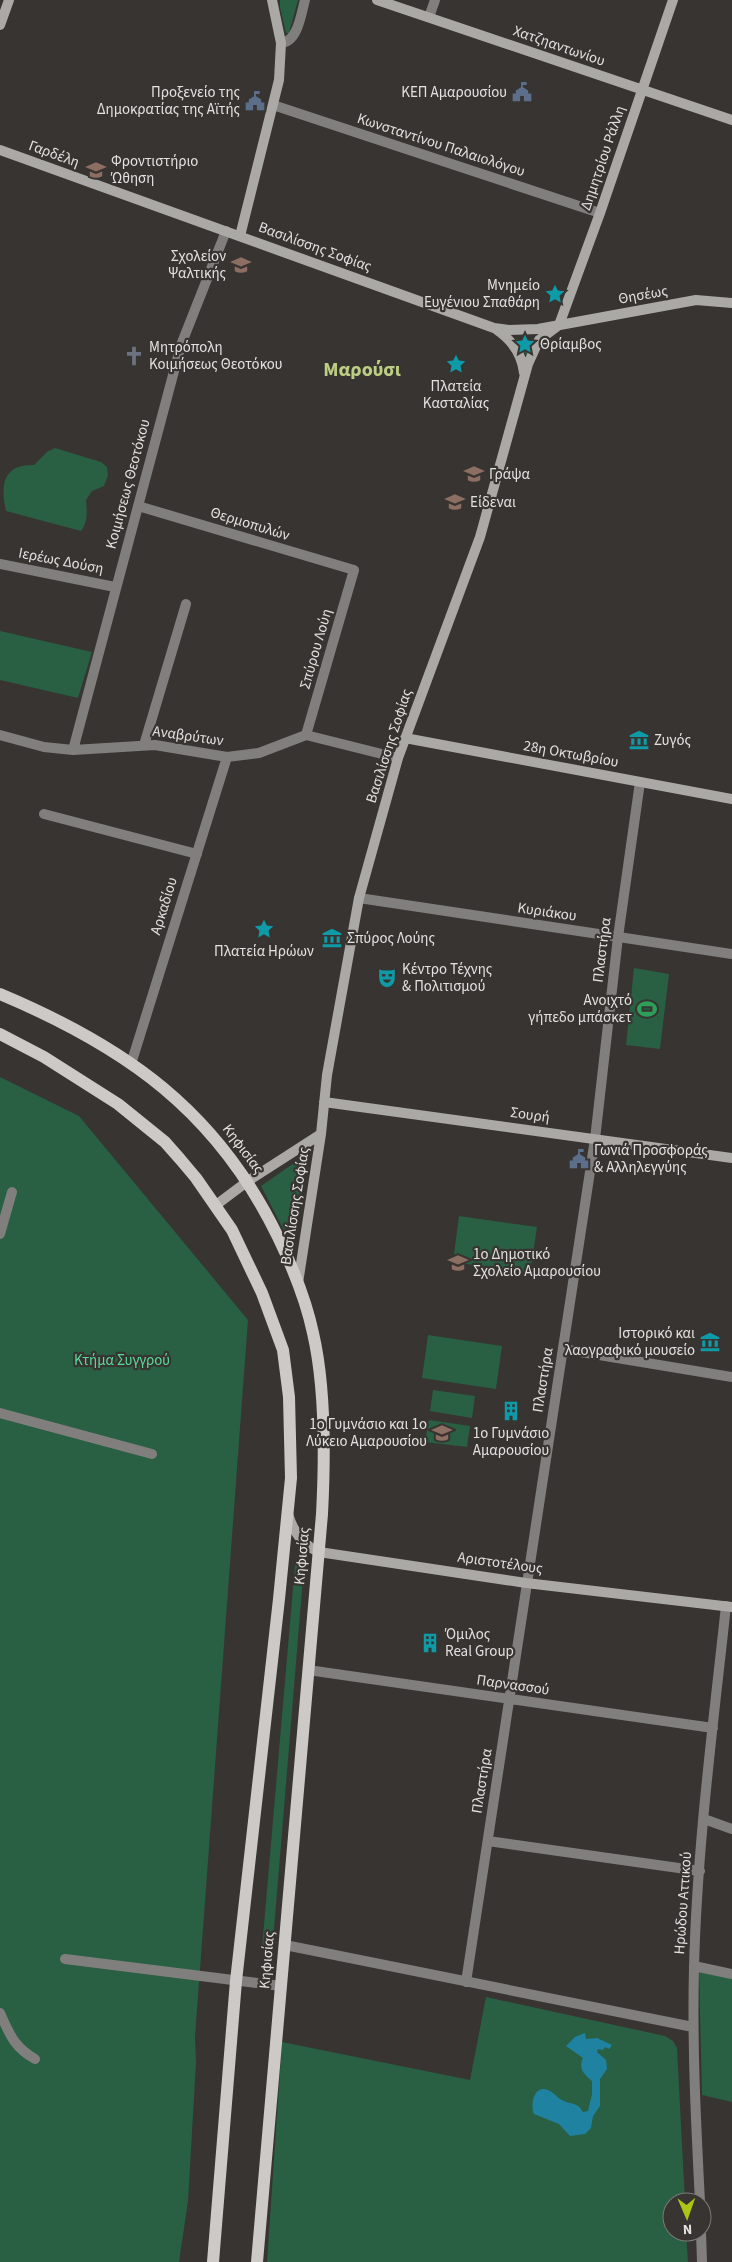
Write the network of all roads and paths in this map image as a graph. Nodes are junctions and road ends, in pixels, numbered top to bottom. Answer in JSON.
{"nodes":[{"id":1,"x":9,"y":0,"type":"edge"},
{"id":2,"x":272,"y":0,"type":"edge"},
{"id":3,"x":306,"y":0,"type":"edge"},
{"id":4,"x":377,"y":0,"type":"edge"},
{"id":5,"x":435,"y":0,"type":"edge"},
{"id":6,"x":673,"y":0,"type":"edge"},
{"id":7,"x":429,"y":17,"type":"junction"},
{"id":8,"x":0,"y":25,"type":"edge"},
{"id":9,"x":281,"y":43,"type":"junction"},
{"id":10,"x":642,"y":90,"type":"junction"},
{"id":11,"x":273,"y":105,"type":"junction"},
{"id":12,"x":732,"y":120,"type":"edge"},
{"id":13,"x":0,"y":150,"type":"edge"},
{"id":14,"x":600,"y":213,"type":"junction"},
{"id":15,"x":226,"y":231,"type":"junction"},
{"id":16,"x":240,"y":236,"type":"junction"},
{"id":17,"x":732,"y":302,"type":"edge"},
{"id":18,"x":559,"y":324,"type":"junction"},
{"id":19,"x":494,"y":328,"type":"junction"},
{"id":20,"x":524,"y":377,"type":"junction"},
{"id":21,"x":138,"y":506,"type":"junction"},
{"id":22,"x":0,"y":564,"type":"edge"},
{"id":23,"x":354,"y":570,"type":"joint"},
{"id":24,"x":115,"y":587,"type":"junction"},
{"id":25,"x":186,"y":604,"type":"dead end"},
{"id":26,"x":0,"y":735,"type":"edge"},
{"id":27,"x":306,"y":735,"type":"junction"},
{"id":28,"x":405,"y":738,"type":"junction"},
{"id":29,"x":144,"y":745,"type":"junction"},
{"id":30,"x":73,"y":750,"type":"junction"},
{"id":31,"x":227,"y":757,"type":"junction"},
{"id":32,"x":398,"y":758,"type":"junction"},
{"id":33,"x":640,"y":782,"type":"junction"},
{"id":34,"x":732,"y":799,"type":"edge"},
{"id":35,"x":44,"y":814,"type":"dead end"},
{"id":36,"x":196,"y":854,"type":"junction"},
{"id":37,"x":359,"y":898,"type":"junction"},
{"id":38,"x":618,"y":937,"type":"junction"},
{"id":39,"x":732,"y":954,"type":"edge"},
{"id":40,"x":0,"y":994,"type":"edge"},
{"id":41,"x":0,"y":1034,"type":"edge"},
{"id":42,"x":131,"y":1064,"type":"junction"},
{"id":43,"x":324,"y":1102,"type":"junction"},
{"id":44,"x":321,"y":1134,"type":"junction"},
{"id":45,"x":595,"y":1139,"type":"junction"},
{"id":46,"x":732,"y":1158,"type":"edge"},
{"id":47,"x":248,"y":1181,"type":"junction"},
{"id":48,"x":12,"y":1192,"type":"dead end"},
{"id":49,"x":216,"y":1205,"type":"junction"},
{"id":50,"x":0,"y":1234,"type":"edge"},
{"id":51,"x":298,"y":1283,"type":"junction"},
{"id":52,"x":564,"y":1349,"type":"junction"},
{"id":53,"x":732,"y":1377,"type":"edge"},
{"id":54,"x":0,"y":1413,"type":"edge"},
{"id":55,"x":152,"y":1454,"type":"dead end"},
{"id":56,"x":287,"y":1511,"type":"junction"},
{"id":57,"x":319,"y":1552,"type":"junction"},
{"id":58,"x":526,"y":1583,"type":"junction"},
{"id":59,"x":729,"y":1607,"type":"edge"},
{"id":60,"x":308,"y":1670,"type":"junction"},
{"id":61,"x":509,"y":1700,"type":"junction"},
{"id":62,"x":713,"y":1728,"type":"junction"},
{"id":63,"x":704,"y":1819,"type":"junction"},
{"id":64,"x":732,"y":1829,"type":"edge"},
{"id":65,"x":488,"y":1841,"type":"junction"},
{"id":66,"x":700,"y":1871,"type":"junction"},
{"id":67,"x":285,"y":1944,"type":"junction"},
{"id":68,"x":66,"y":1959,"type":"dead end"},
{"id":69,"x":694,"y":1966,"type":"junction"},
{"id":70,"x":732,"y":1974,"type":"edge"},
{"id":71,"x":236,"y":1981,"type":"junction"},
{"id":72,"x":466,"y":1982,"type":"junction"},
{"id":73,"x":281,"y":1986,"type":"junction"},
{"id":74,"x":0,"y":2013,"type":"edge"},
{"id":75,"x":693,"y":2027,"type":"junction"},
{"id":76,"x":35,"y":2059,"type":"dead end"},
{"id":77,"x":700,"y":2192,"type":"edge"},
{"id":78,"x":701,"y":2242,"type":"edge"},
{"id":79,"x":213,"y":2262,"type":"edge"},
{"id":80,"x":257,"y":2262,"type":"edge"},
{"id":81,"x":702,"y":2262,"type":"edge"}],
"edges":[{"from":1,"to":8,"type":"street"},
{"from":2,"to":9,"type":"street","name":"Βασιλίσσης Σοφίας"},
{"from":3,"to":9,"type":"street"},
{"from":4,"to":7,"type":"street","name":"Χατζηαντωνίου"},
{"from":5,"to":7,"type":"street"},
{"from":6,"to":10,"type":"street","name":"Δημητρίου Ράλλη"},
{"from":7,"to":10,"type":"street","name":"Χατζηαντωνίου"},
{"from":9,"to":11,"type":"street","name":"Βασιλίσσης Σοφίας"},
{"from":10,"to":12,"type":"street","name":"Χατζηαντωνίου"},
{"from":10,"to":14,"type":"street","name":"Δημητρίου Ράλλη"},
{"from":11,"to":14,"type":"street","name":"Κωνσταντίνου Παλαιολόγου"},
{"from":11,"to":16,"type":"street","name":"Βασιλίσσης Σοφίας"},
{"from":13,"to":15,"type":"street","name":"Γαρδέλη"},
{"from":14,"to":18,"type":"street","name":"Δημητρίου Ράλλη"},
{"from":15,"to":16,"type":"street","name":"Γαρδέλη"},
{"from":15,"to":21,"type":"street","name":"Κοιμήσεως Θεοτόκου"},
{"from":16,"to":19,"type":"street","name":"Βασιλίσσης Σοφίας"},
{"from":17,"to":18,"type":"street","name":"Θησέως"},
{"from":18,"to":19,"type":"street","name":"Βασιλίσσης Σοφίας"},
{"from":18,"to":20,"type":"street","name":"Βασιλίσσης Σοφίας"},
{"from":19,"to":20,"type":"street","name":"Βασιλίσσης Σοφίας"},
{"from":20,"to":28,"type":"street","name":"Βασιλίσσης Σοφίας"},
{"from":21,"to":23,"type":"street","name":"Θερμοπυλών"},
{"from":21,"to":24,"type":"street","name":"Κοιμήσεως Θεοτόκου"},
{"from":22,"to":24,"type":"street","name":"Ιερέως Δούση"},
{"from":23,"to":27,"type":"street","name":"Σπύρου Λούη"},
{"from":24,"to":30,"type":"street","name":"Κοιμήσεως Θεοτόκου"},
{"from":25,"to":29,"type":"street"},
{"from":26,"to":30,"type":"street","name":"Αναβρύτων"},
{"from":27,"to":31,"type":"street","name":"Αναβρύτων"},
{"from":27,"to":32,"type":"street"},
{"from":28,"to":32,"type":"street","name":"Βασιλίσσης Σοφίας"},
{"from":28,"to":33,"type":"street","name":"28η Οκτωβρίου"},
{"from":29,"to":30,"type":"street","name":"Αναβρύτων"},
{"from":29,"to":31,"type":"street","name":"Αναβρύτων"},
{"from":31,"to":36,"type":"street","name":"Αρκαδίου"},
{"from":32,"to":37,"type":"street","name":"Βασιλίσσης Σοφίας"},
{"from":33,"to":34,"type":"street","name":"28η Οκτωβρίου"},
{"from":33,"to":38,"type":"street","name":"Πλαστήρα"},
{"from":35,"to":36,"type":"street"},
{"from":36,"to":42,"type":"street","name":"Αρκαδίου"},
{"from":37,"to":38,"type":"street","name":"Κυριάκου"},
{"from":37,"to":43,"type":"street","name":"Βασιλίσσης Σοφίας"},
{"from":38,"to":39,"type":"street","name":"Κυριάκου"},
{"from":38,"to":45,"type":"street","name":"Πλαστήρα"},
{"from":40,"to":42,"type":"main road","name":"Κηφισίας"},
{"from":41,"to":49,"type":"main road","name":"Κηφισίας"},
{"from":42,"to":47,"type":"main road","name":"Κηφισίας"},
{"from":43,"to":44,"type":"street","name":"Βασιλίσσης Σοφίας"},
{"from":43,"to":45,"type":"street","name":"Σουρή"},
{"from":44,"to":47,"type":"street","name":"Βασιλίσσης Σοφίας"},
{"from":44,"to":51,"type":"street","name":"Βασιλίσσης Σοφίας"},
{"from":45,"to":46,"type":"street","name":"Σουρή"},
{"from":45,"to":52,"type":"street","name":"Πλαστήρα"},
{"from":47,"to":49,"type":"street","name":"Βασιλίσσης Σοφίας"},
{"from":47,"to":51,"type":"main road","name":"Κηφισίας"},
{"from":48,"to":50,"type":"street"},
{"from":49,"to":56,"type":"main road","name":"Κηφισίας"},
{"from":51,"to":57,"type":"main road","name":"Κηφισίας"},
{"from":52,"to":53,"type":"street"},
{"from":52,"to":58,"type":"street","name":"Πλαστήρα"},
{"from":54,"to":55,"type":"street"},
{"from":56,"to":57,"type":"street","name":"Αριστοτέλους"},
{"from":56,"to":71,"type":"main road","name":"Κηφισίας"},
{"from":57,"to":58,"type":"street","name":"Αριστοτέλους"},
{"from":57,"to":60,"type":"main road","name":"Κηφισίας"},
{"from":58,"to":59,"type":"street","name":"Αριστοτέλους"},
{"from":58,"to":61,"type":"street","name":"Πλαστήρα"},
{"from":59,"to":62,"type":"street","name":"Ηρώδου Αττικού"},
{"from":60,"to":61,"type":"street","name":"Παρνασσού"},
{"from":60,"to":67,"type":"main road","name":"Κηφισίας"},
{"from":61,"to":62,"type":"street","name":"Παρνασσού"},
{"from":61,"to":65,"type":"street","name":"Πλαστήρα"},
{"from":62,"to":63,"type":"street","name":"Ηρώδου Αττικού"},
{"from":63,"to":64,"type":"street"},
{"from":63,"to":66,"type":"street","name":"Ηρώδου Αττικού"},
{"from":65,"to":66,"type":"street"},
{"from":65,"to":72,"type":"street","name":"Πλαστήρα"},
{"from":66,"to":69,"type":"street","name":"Ηρώδου Αττικού"},
{"from":67,"to":72,"type":"street"},
{"from":67,"to":73,"type":"main road","name":"Κηφισίας"},
{"from":68,"to":71,"type":"street"},
{"from":69,"to":70,"type":"street"},
{"from":69,"to":75,"type":"street","name":"Ηρώδου Αττικού"},
{"from":71,"to":73,"type":"street"},
{"from":71,"to":79,"type":"main road","name":"Κηφισίας"},
{"from":72,"to":75,"type":"street"},
{"from":73,"to":80,"type":"main road","name":"Κηφισίας"},
{"from":74,"to":76,"type":"street"},
{"from":75,"to":77,"type":"street","name":"Ηρώδου Αττικού"},
{"from":78,"to":81,"type":"street"}]}
